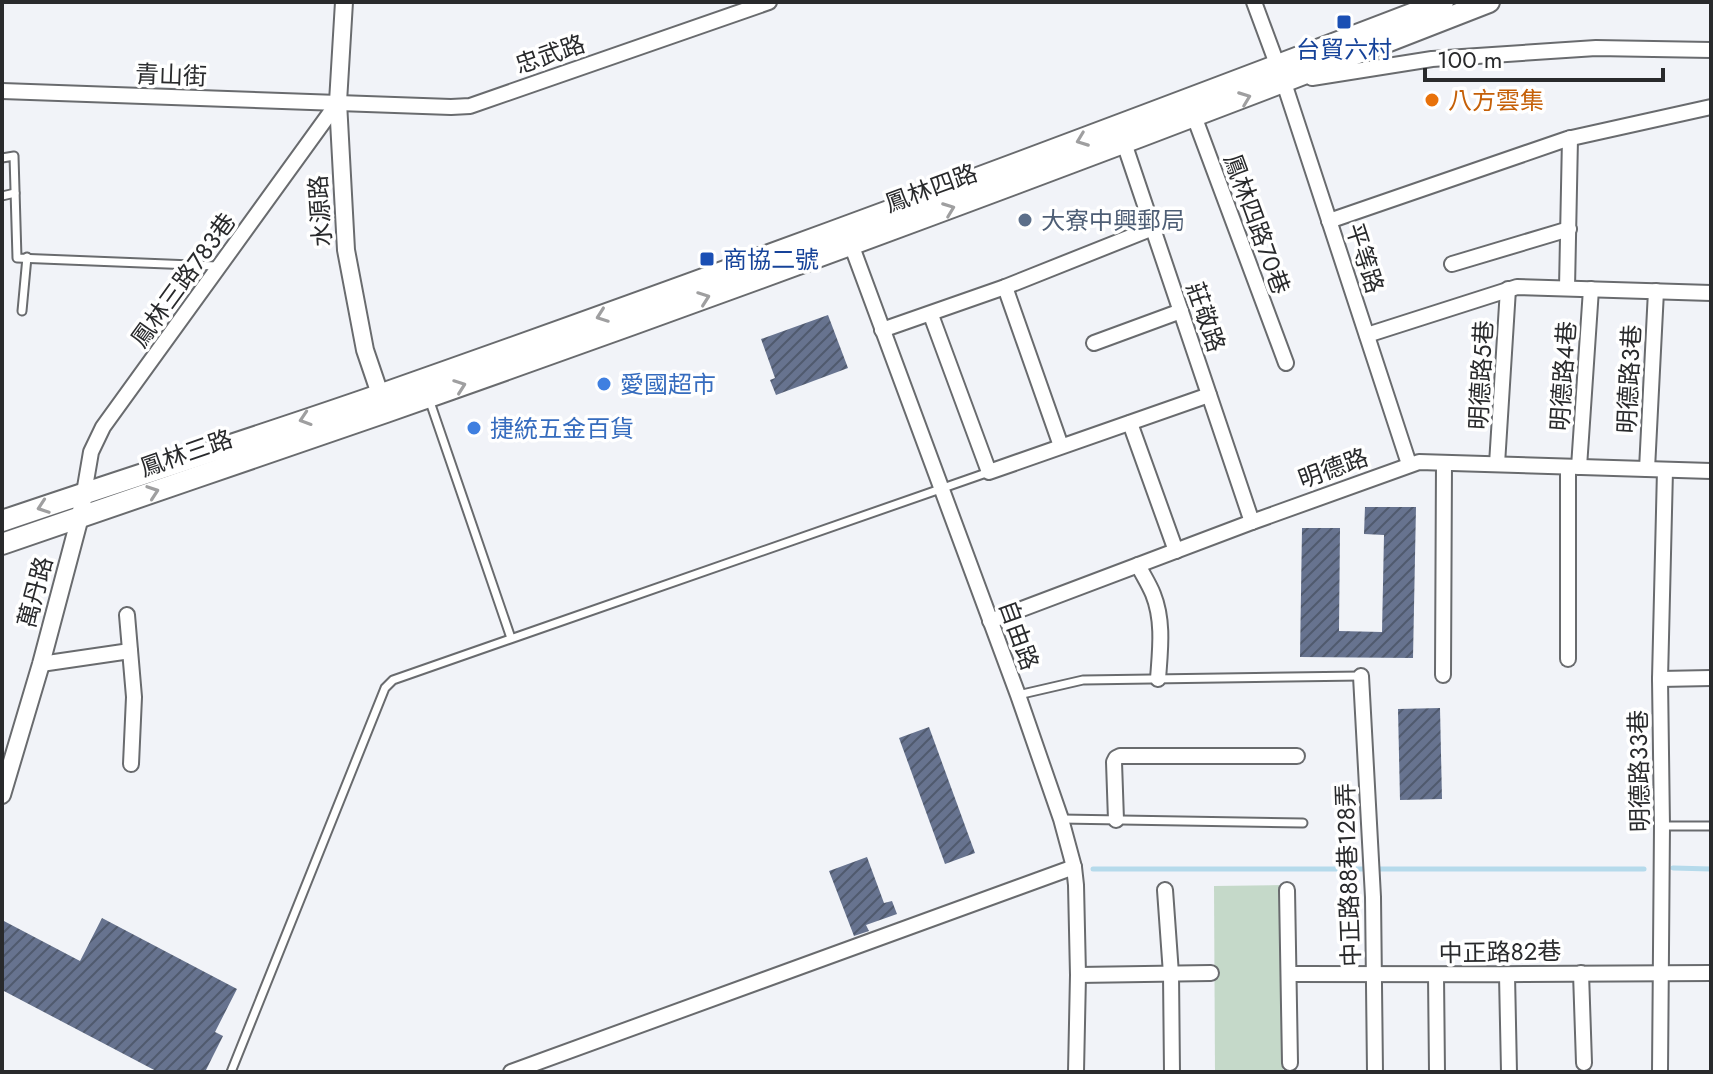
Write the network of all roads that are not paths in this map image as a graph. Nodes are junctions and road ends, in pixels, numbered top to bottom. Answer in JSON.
{"nodes":[{"id":1,"x":338,"y":2,"type":"edge"},
{"id":2,"x":344,"y":2,"type":"edge"},
{"id":3,"x":769,"y":2,"type":"edge"},
{"id":4,"x":1254,"y":2,"type":"edge"},
{"id":5,"x":1443,"y":2,"type":"edge"},
{"id":6,"x":1489,"y":2,"type":"edge"},
{"id":7,"x":1711,"y":50,"type":"edge"},
{"id":8,"x":1280,"y":74,"type":"junction"},
{"id":9,"x":2,"y":91,"type":"edge"},
{"id":10,"x":338,"y":102,"type":"junction"},
{"id":11,"x":1711,"y":107,"type":"edge"},
{"id":12,"x":1191,"y":109,"type":"junction"},
{"id":13,"x":1121,"y":135,"type":"junction"},
{"id":14,"x":1570,"y":138,"type":"junction"},
{"id":15,"x":2,"y":158,"type":"edge"},
{"id":16,"x":15,"y":193,"type":"junction"},
{"id":17,"x":2,"y":196,"type":"edge"},
{"id":18,"x":1329,"y":221,"type":"junction"},
{"id":19,"x":1153,"y":228,"type":"junction"},
{"id":20,"x":1569,"y":229,"type":"junction"},
{"id":21,"x":848,"y":237,"type":"junction"},
{"id":22,"x":27,"y":257,"type":"junction"},
{"id":23,"x":1452,"y":264,"type":"dead end"},
{"id":24,"x":220,"y":266,"type":"junction"},
{"id":25,"x":1005,"y":287,"type":"junction"},
{"id":26,"x":1567,"y":288,"type":"junction"},
{"id":27,"x":1508,"y":289,"type":"junction"},
{"id":28,"x":1591,"y":289,"type":"junction"},
{"id":29,"x":1656,"y":291,"type":"junction"},
{"id":30,"x":1711,"y":293,"type":"edge"},
{"id":31,"x":22,"y":311,"type":"dead end"},
{"id":32,"x":1181,"y":311,"type":"junction"},
{"id":33,"x":931,"y":315,"type":"junction"},
{"id":34,"x":882,"y":330,"type":"junction"},
{"id":35,"x":1367,"y":335,"type":"junction"},
{"id":36,"x":1094,"y":343,"type":"dead end"},
{"id":37,"x":1286,"y":363,"type":"dead end"},
{"id":38,"x":1209,"y":395,"type":"junction"},
{"id":39,"x":428,"y":397,"type":"junction"},
{"id":40,"x":383,"y":403,"type":"junction"},
{"id":41,"x":1130,"y":423,"type":"junction"},
{"id":42,"x":1061,"y":446,"type":"junction"},
{"id":43,"x":1444,"y":463,"type":"junction"},
{"id":44,"x":1409,"y":464,"type":"junction"},
{"id":45,"x":1497,"y":464,"type":"junction"},
{"id":46,"x":1574,"y":467,"type":"junction"},
{"id":47,"x":1647,"y":469,"type":"junction"},
{"id":48,"x":1665,"y":470,"type":"junction"},
{"id":49,"x":1711,"y":471,"type":"edge"},
{"id":50,"x":989,"y":472,"type":"junction"},
{"id":51,"x":941,"y":489,"type":"junction"},
{"id":52,"x":84,"y":493,"type":"junction"},
{"id":53,"x":80,"y":517,"type":"junction"},
{"id":54,"x":2,"y":521,"type":"edge"},
{"id":55,"x":1252,"y":522,"type":"junction"},
{"id":56,"x":2,"y":544,"type":"edge"},
{"id":57,"x":1176,"y":551,"type":"junction"},
{"id":58,"x":1138,"y":565,"type":"junction"},
{"id":59,"x":127,"y":615,"type":"dead end"},
{"id":60,"x":990,"y":621,"type":"junction"},
{"id":61,"x":511,"y":638,"type":"junction"},
{"id":62,"x":130,"y":651,"type":"junction"},
{"id":63,"x":1568,"y":659,"type":"dead end"},
{"id":64,"x":41,"y":664,"type":"junction"},
{"id":65,"x":1443,"y":675,"type":"dead end"},
{"id":66,"x":1361,"y":676,"type":"joint"},
{"id":67,"x":1711,"y":678,"type":"edge"},
{"id":68,"x":1158,"y":679,"type":"junction"},
{"id":69,"x":1660,"y":679,"type":"junction"},
{"id":70,"x":1018,"y":695,"type":"junction"},
{"id":71,"x":1297,"y":756,"type":"dead end"},
{"id":72,"x":131,"y":764,"type":"dead end"},
{"id":73,"x":2,"y":795,"type":"edge"},
{"id":74,"x":1061,"y":819,"type":"junction"},
{"id":75,"x":1116,"y":820,"type":"junction"},
{"id":76,"x":1303,"y":823,"type":"dead end"},
{"id":77,"x":1662,"y":826,"type":"junction"},
{"id":78,"x":1711,"y":826,"type":"edge"},
{"id":79,"x":1074,"y":867,"type":"junction"},
{"id":80,"x":1165,"y":890,"type":"dead end"},
{"id":81,"x":1287,"y":890,"type":"dead end"},
{"id":82,"x":1211,"y":973,"type":"dead end"},
{"id":83,"x":1581,"y":973,"type":"junction"},
{"id":84,"x":1662,"y":973,"type":"junction"},
{"id":85,"x":1711,"y":973,"type":"edge"},
{"id":86,"x":1171,"y":974,"type":"junction"},
{"id":87,"x":1289,"y":974,"type":"junction"},
{"id":88,"x":1078,"y":975,"type":"junction"},
{"id":89,"x":1374,"y":975,"type":"junction"},
{"id":90,"x":1436,"y":975,"type":"junction"},
{"id":91,"x":1507,"y":975,"type":"junction"},
{"id":92,"x":1290,"y":1063,"type":"dead end"},
{"id":93,"x":1584,"y":1063,"type":"dead end"},
{"id":94,"x":231,"y":1072,"type":"edge"},
{"id":95,"x":511,"y":1072,"type":"edge"},
{"id":96,"x":1076,"y":1072,"type":"edge"},
{"id":97,"x":1172,"y":1072,"type":"edge"},
{"id":98,"x":1375,"y":1072,"type":"edge"},
{"id":99,"x":1437,"y":1072,"type":"edge"},
{"id":100,"x":1509,"y":1072,"type":"edge"},
{"id":101,"x":1660,"y":1072,"type":"edge"}],
"edges":[{"from":1,"to":2,"type":"street"},
{"from":2,"to":10,"type":"street","name":"水源路"},
{"from":3,"to":10,"type":"street","name":"忠武路"},
{"from":4,"to":8,"type":"street","name":"平等路"},
{"from":5,"to":8,"type":"main road","name":"鳳林四路"},
{"from":6,"to":8,"type":"main road","name":"鳳林四路"},
{"from":7,"to":8,"type":"street"},
{"from":8,"to":12,"type":"main road","name":"鳳林四路"},
{"from":8,"to":18,"type":"street","name":"平等路"},
{"from":9,"to":10,"type":"street","name":"青山街"},
{"from":10,"to":24,"type":"street","name":"鳳林三路783巷"},
{"from":10,"to":40,"type":"street","name":"水源路"},
{"from":11,"to":14,"type":"street"},
{"from":12,"to":13,"type":"main road","name":"鳳林四路"},
{"from":12,"to":37,"type":"street","name":"鳳林四路70巷"},
{"from":13,"to":19,"type":"street","name":"莊敬路"},
{"from":13,"to":21,"type":"main road","name":"鳳林四路"},
{"from":14,"to":18,"type":"street"},
{"from":14,"to":20,"type":"street"},
{"from":15,"to":16,"type":"lane"},
{"from":16,"to":17,"type":"lane"},
{"from":16,"to":22,"type":"lane"},
{"from":18,"to":35,"type":"street","name":"平等路"},
{"from":19,"to":25,"type":"street"},
{"from":19,"to":32,"type":"street","name":"莊敬路"},
{"from":20,"to":23,"type":"street"},
{"from":20,"to":26,"type":"street"},
{"from":21,"to":34,"type":"street","name":"自由路"},
{"from":39,"to":21,"type":"main road","name":"鳳林四路","one_way":true},
{"from":21,"to":40,"type":"main road","name":"鳳林四路","one_way":true},
{"from":22,"to":24,"type":"lane"},
{"from":22,"to":31,"type":"lane"},
{"from":24,"to":52,"type":"street","name":"鳳林三路783巷"},
{"from":25,"to":33,"type":"street"},
{"from":25,"to":42,"type":"street"},
{"from":26,"to":27,"type":"street"},
{"from":26,"to":28,"type":"street"},
{"from":27,"to":35,"type":"street"},
{"from":27,"to":45,"type":"street","name":"明德路5巷"},
{"from":28,"to":29,"type":"street"},
{"from":28,"to":46,"type":"street","name":"明德路4巷"},
{"from":29,"to":30,"type":"street"},
{"from":29,"to":47,"type":"street","name":"明德路3巷"},
{"from":32,"to":36,"type":"street"},
{"from":32,"to":38,"type":"street","name":"莊敬路"},
{"from":33,"to":34,"type":"street"},
{"from":33,"to":50,"type":"street"},
{"from":34,"to":51,"type":"street","name":"自由路"},
{"from":35,"to":44,"type":"street","name":"平等路"},
{"from":38,"to":41,"type":"street"},
{"from":38,"to":55,"type":"street","name":"莊敬路"},
{"from":39,"to":40,"type":"main road","name":"鳳林四路"},
{"from":39,"to":61,"type":"lane"},
{"from":40,"to":52,"type":"main road","name":"鳳林三路","one_way":true},
{"from":53,"to":40,"type":"main road","name":"鳳林三路","one_way":true},
{"from":41,"to":42,"type":"street"},
{"from":41,"to":57,"type":"street"},
{"from":42,"to":50,"type":"street"},
{"from":43,"to":44,"type":"street","name":"明德路"},
{"from":43,"to":45,"type":"street","name":"明德路"},
{"from":43,"to":65,"type":"street"},
{"from":44,"to":55,"type":"street","name":"明德路"},
{"from":45,"to":46,"type":"street","name":"明德路"},
{"from":46,"to":47,"type":"street","name":"明德路"},
{"from":46,"to":63,"type":"street","name":"明德路4巷"},
{"from":47,"to":48,"type":"street","name":"明德路"},
{"from":48,"to":49,"type":"street","name":"明德路"},
{"from":48,"to":69,"type":"street","name":"明德路33巷"},
{"from":50,"to":51,"type":"lane"},
{"from":51,"to":60,"type":"street","name":"自由路"},
{"from":51,"to":61,"type":"lane"},
{"from":52,"to":53,"type":"street","name":"萬丹路"},
{"from":52,"to":54,"type":"main road","name":"鳳林三路","one_way":true},
{"from":53,"to":56,"type":"main road","name":"鳳林三路"},
{"from":53,"to":64,"type":"street","name":"萬丹路"},
{"from":55,"to":57,"type":"street","name":"明德路"},
{"from":57,"to":58,"type":"street","name":"明德路"},
{"from":58,"to":60,"type":"street","name":"明德路"},
{"from":58,"to":68,"type":"street"},
{"from":59,"to":62,"type":"street"},
{"from":60,"to":70,"type":"street","name":"自由路"},
{"from":61,"to":94,"type":"lane"},
{"from":62,"to":64,"type":"street"},
{"from":62,"to":72,"type":"street"},
{"from":64,"to":73,"type":"street","name":"萬丹路"},
{"from":66,"to":68,"type":"lane"},
{"from":66,"to":89,"type":"street","name":"中正路88巷128弄"},
{"from":67,"to":69,"type":"street"},
{"from":68,"to":70,"type":"lane"},
{"from":69,"to":77,"type":"street","name":"明德路33巷"},
{"from":70,"to":74,"type":"street","name":"自由路"},
{"from":71,"to":75,"type":"street"},
{"from":74,"to":75,"type":"lane"},
{"from":74,"to":79,"type":"street","name":"自由路"},
{"from":75,"to":76,"type":"lane"},
{"from":77,"to":78,"type":"lane"},
{"from":77,"to":84,"type":"street","name":"明德路33巷"},
{"from":79,"to":88,"type":"street","name":"自由路"},
{"from":79,"to":95,"type":"street"},
{"from":80,"to":86,"type":"street"},
{"from":81,"to":87,"type":"street"},
{"from":82,"to":86,"type":"street"},
{"from":83,"to":84,"type":"street","name":"中正路82巷"},
{"from":83,"to":91,"type":"street","name":"中正路82巷"},
{"from":83,"to":93,"type":"street"},
{"from":84,"to":85,"type":"street","name":"中正路82巷"},
{"from":84,"to":101,"type":"street","name":"明德路33巷"},
{"from":86,"to":88,"type":"street"},
{"from":86,"to":97,"type":"street"},
{"from":87,"to":89,"type":"street","name":"中正路82巷"},
{"from":87,"to":92,"type":"street"},
{"from":88,"to":96,"type":"street","name":"自由路"},
{"from":89,"to":90,"type":"street","name":"中正路82巷"},
{"from":89,"to":98,"type":"street","name":"中正路88巷128弄"},
{"from":90,"to":91,"type":"street","name":"中正路82巷"},
{"from":90,"to":99,"type":"street"},
{"from":91,"to":100,"type":"street"}]}
